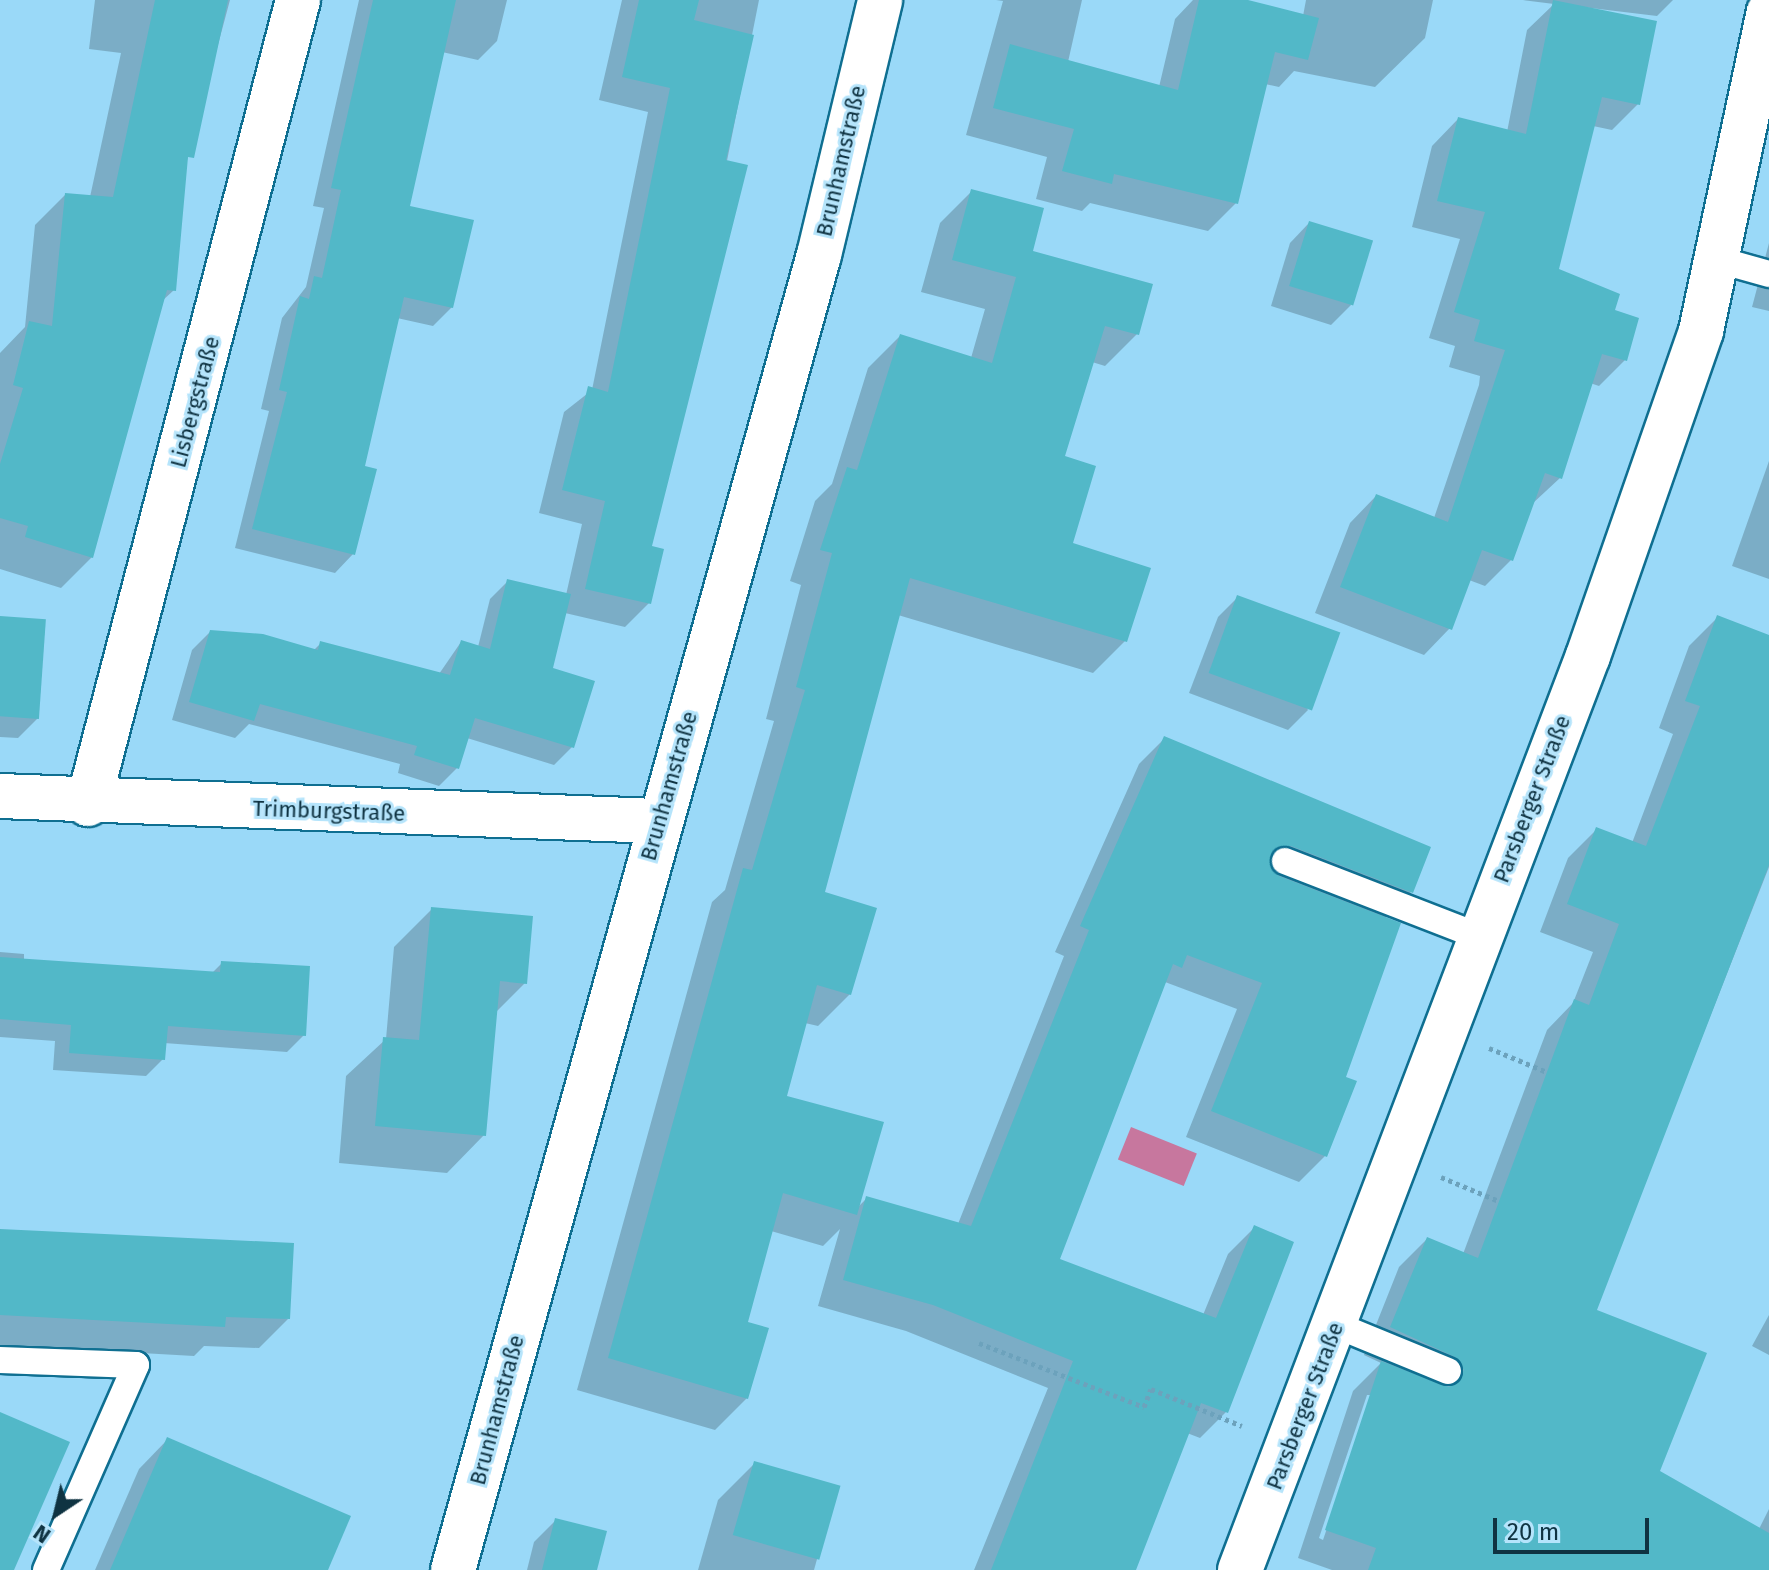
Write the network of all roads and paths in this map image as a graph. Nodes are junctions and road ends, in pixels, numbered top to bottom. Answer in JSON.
{"nodes":[{"id":1,"x":298,"y":0,"type":"edge"},
{"id":2,"x":880,"y":0,"type":"edge"},
{"id":3,"x":1769,"y":12,"type":"edge"},
{"id":4,"x":1719,"y":260,"type":"junction"},
{"id":5,"x":1769,"y":274,"type":"edge"},
{"id":6,"x":0,"y":796,"type":"edge"},
{"id":7,"x":88,"y":804,"type":"junction"},
{"id":8,"x":658,"y":821,"type":"junction"},
{"id":9,"x":1285,"y":861,"type":"dead end"},
{"id":10,"x":1478,"y":936,"type":"junction"},
{"id":11,"x":1430,"y":1172,"type":"dead end"},
{"id":12,"x":1499,"y":1201,"type":"dead end"},
{"id":13,"x":1336,"y":1325,"type":"junction"},
{"id":14,"x":979,"y":1343,"type":"dead end"},
{"id":15,"x":0,"y":1360,"type":"edge"},
{"id":16,"x":1448,"y":1371,"type":"dead end"},
{"id":17,"x":1291,"y":1445,"type":"junction"},
{"id":18,"x":46,"y":1570,"type":"edge"},
{"id":19,"x":453,"y":1570,"type":"edge"},
{"id":20,"x":1240,"y":1570,"type":"edge"}],
"edges":[{"from":1,"to":7,"type":"street","name":"Lisbergstraße"},
{"from":2,"to":8,"type":"street","name":"Brunhamstraße"},
{"from":3,"to":4,"type":"street","name":"Parsberger Straße"},
{"from":4,"to":5,"type":"lane"},
{"from":4,"to":10,"type":"street","name":"Parsberger Straße"},
{"from":6,"to":7,"type":"street","name":"Trimburgstraße"},
{"from":7,"to":8,"type":"street","name":"Trimburgstraße"},
{"from":8,"to":19,"type":"street","name":"Brunhamstraße"},
{"from":9,"to":10,"type":"lane"},
{"from":10,"to":13,"type":"street","name":"Parsberger Straße"},
{"from":11,"to":12,"type":"path"},
{"from":13,"to":16,"type":"lane"},
{"from":13,"to":17,"type":"street","name":"Parsberger Straße"},
{"from":14,"to":17,"type":"path"},
{"from":15,"to":18,"type":"lane"},
{"from":17,"to":20,"type":"street","name":"Parsberger Straße"}]}
